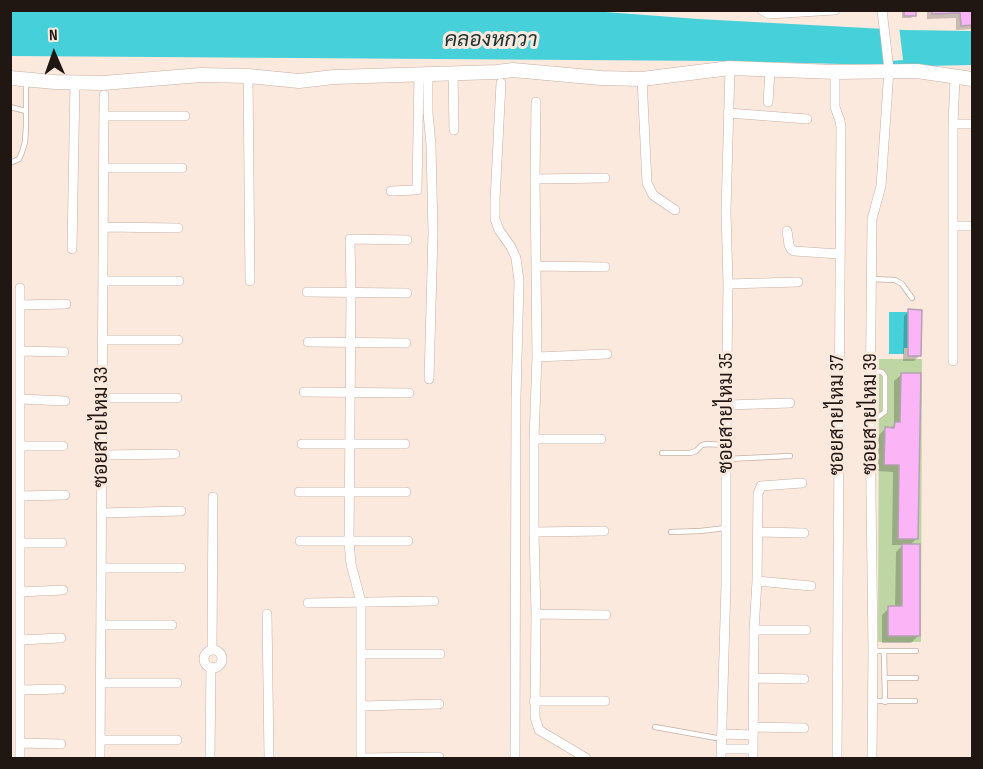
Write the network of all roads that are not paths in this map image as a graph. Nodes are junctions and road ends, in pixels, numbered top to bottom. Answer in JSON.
{"nodes":[{"id":1,"x":762,"y":10,"type":"edge"},
{"id":2,"x":835,"y":10,"type":"edge"},
{"id":3,"x":882,"y":10,"type":"edge"},
{"id":4,"x":889,"y":68,"type":"junction"},
{"id":5,"x":730,"y":69,"type":"junction"},
{"id":6,"x":770,"y":71,"type":"junction"},
{"id":7,"x":453,"y":72,"type":"junction"},
{"id":8,"x":835,"y":72,"type":"junction"},
{"id":9,"x":423,"y":73,"type":"junction"},
{"id":10,"x":248,"y":76,"type":"junction"},
{"id":11,"x":955,"y":76,"type":"junction"},
{"id":12,"x":10,"y":78,"type":"edge"},
{"id":13,"x":26,"y":79,"type":"junction"},
{"id":14,"x":642,"y":79,"type":"junction"},
{"id":15,"x":972,"y":79,"type":"edge"},
{"id":16,"x":75,"y":82,"type":"junction"},
{"id":17,"x":501,"y":83,"type":"dead end"},
{"id":18,"x":104,"y":95,"type":"dead end"},
{"id":19,"x":536,"y":102,"type":"dead end"},
{"id":20,"x":768,"y":102,"type":"dead end"},
{"id":21,"x":10,"y":107,"type":"edge"},
{"id":22,"x":26,"y":111,"type":"junction"},
{"id":23,"x":728,"y":113,"type":"junction"},
{"id":24,"x":104,"y":116,"type":"junction"},
{"id":25,"x":184,"y":116,"type":"dead end"},
{"id":26,"x":807,"y":119,"type":"dead end"},
{"id":27,"x":953,"y":124,"type":"junction"},
{"id":28,"x":972,"y":124,"type":"edge"},
{"id":29,"x":454,"y":130,"type":"dead end"},
{"id":30,"x":10,"y":163,"type":"edge"},
{"id":31,"x":104,"y":168,"type":"junction"},
{"id":32,"x":182,"y":168,"type":"dead end"},
{"id":33,"x":605,"y":178,"type":"dead end"},
{"id":34,"x":535,"y":179,"type":"junction"},
{"id":35,"x":391,"y":190,"type":"dead end"},
{"id":36,"x":675,"y":210,"type":"dead end"},
{"id":37,"x":954,"y":226,"type":"junction"},
{"id":38,"x":972,"y":226,"type":"edge"},
{"id":39,"x":103,"y":227,"type":"junction"},
{"id":40,"x":178,"y":228,"type":"dead end"},
{"id":41,"x":787,"y":231,"type":"dead end"},
{"id":42,"x":407,"y":240,"type":"dead end"},
{"id":43,"x":72,"y":249,"type":"dead end"},
{"id":44,"x":839,"y":254,"type":"junction"},
{"id":45,"x":537,"y":266,"type":"junction"},
{"id":46,"x":604,"y":267,"type":"dead end"},
{"id":47,"x":871,"y":279,"type":"junction"},
{"id":48,"x":103,"y":281,"type":"junction"},
{"id":49,"x":179,"y":281,"type":"dead end"},
{"id":50,"x":250,"y":281,"type":"dead end"},
{"id":51,"x":798,"y":282,"type":"dead end"},
{"id":52,"x":728,"y":284,"type":"junction"},
{"id":53,"x":20,"y":288,"type":"dead end"},
{"id":54,"x":307,"y":292,"type":"dead end"},
{"id":55,"x":351,"y":292,"type":"junction"},
{"id":56,"x":407,"y":293,"type":"dead end"},
{"id":57,"x":912,"y":298,"type":"dead end"},
{"id":58,"x":66,"y":304,"type":"dead end"},
{"id":59,"x":20,"y":305,"type":"junction"},
{"id":60,"x":102,"y":339,"type":"junction"},
{"id":61,"x":178,"y":340,"type":"dead end"},
{"id":62,"x":308,"y":342,"type":"dead end"},
{"id":63,"x":351,"y":342,"type":"junction"},
{"id":64,"x":406,"y":343,"type":"dead end"},
{"id":65,"x":20,"y":351,"type":"junction"},
{"id":66,"x":64,"y":352,"type":"dead end"},
{"id":67,"x":607,"y":354,"type":"dead end"},
{"id":68,"x":537,"y":357,"type":"junction"},
{"id":69,"x":953,"y":361,"type":"dead end"},
{"id":70,"x":871,"y":370,"type":"junction"},
{"id":71,"x":429,"y":379,"type":"dead end"},
{"id":72,"x":304,"y":392,"type":"dead end"},
{"id":73,"x":350,"y":392,"type":"junction"},
{"id":74,"x":409,"y":393,"type":"dead end"},
{"id":75,"x":102,"y":398,"type":"junction"},
{"id":76,"x":177,"y":398,"type":"dead end"},
{"id":77,"x":20,"y":399,"type":"junction"},
{"id":78,"x":65,"y":401,"type":"dead end"},
{"id":79,"x":790,"y":403,"type":"dead end"},
{"id":80,"x":727,"y":405,"type":"junction"},
{"id":81,"x":870,"y":417,"type":"junction"},
{"id":82,"x":534,"y":439,"type":"junction"},
{"id":83,"x":601,"y":439,"type":"dead end"},
{"id":84,"x":302,"y":444,"type":"dead end"},
{"id":85,"x":350,"y":444,"type":"junction"},
{"id":86,"x":405,"y":444,"type":"dead end"},
{"id":87,"x":20,"y":446,"type":"junction"},
{"id":88,"x":63,"y":446,"type":"dead end"},
{"id":89,"x":726,"y":446,"type":"junction"},
{"id":90,"x":662,"y":453,"type":"dead end"},
{"id":91,"x":175,"y":454,"type":"dead end"},
{"id":92,"x":102,"y":455,"type":"junction"},
{"id":93,"x":790,"y":456,"type":"dead end"},
{"id":94,"x":727,"y":459,"type":"junction"},
{"id":95,"x":802,"y":483,"type":"dead end"},
{"id":96,"x":299,"y":492,"type":"dead end"},
{"id":97,"x":349,"y":492,"type":"junction"},
{"id":98,"x":406,"y":492,"type":"dead end"},
{"id":99,"x":65,"y":495,"type":"dead end"},
{"id":100,"x":20,"y":496,"type":"junction"},
{"id":101,"x":213,"y":496,"type":"dead end"},
{"id":102,"x":181,"y":511,"type":"dead end"},
{"id":103,"x":102,"y":513,"type":"junction"},
{"id":104,"x":726,"y":528,"type":"junction"},
{"id":105,"x":604,"y":531,"type":"dead end"},
{"id":106,"x":534,"y":532,"type":"junction"},
{"id":107,"x":671,"y":532,"type":"dead end"},
{"id":108,"x":758,"y":532,"type":"junction"},
{"id":109,"x":804,"y":533,"type":"dead end"},
{"id":110,"x":300,"y":541,"type":"dead end"},
{"id":111,"x":349,"y":541,"type":"junction"},
{"id":112,"x":408,"y":542,"type":"dead end"},
{"id":113,"x":20,"y":543,"type":"junction"},
{"id":114,"x":62,"y":543,"type":"dead end"},
{"id":115,"x":101,"y":568,"type":"junction"},
{"id":116,"x":181,"y":568,"type":"dead end"},
{"id":117,"x":757,"y":582,"type":"junction"},
{"id":118,"x":811,"y":586,"type":"dead end"},
{"id":119,"x":63,"y":591,"type":"dead end"},
{"id":120,"x":20,"y":592,"type":"junction"},
{"id":121,"x":434,"y":601,"type":"dead end"},
{"id":122,"x":361,"y":602,"type":"junction"},
{"id":123,"x":308,"y":603,"type":"dead end"},
{"id":124,"x":267,"y":614,"type":"dead end"},
{"id":125,"x":536,"y":614,"type":"junction"},
{"id":126,"x":606,"y":615,"type":"dead end"},
{"id":127,"x":172,"y":625,"type":"dead end"},
{"id":128,"x":101,"y":626,"type":"junction"},
{"id":129,"x":754,"y":630,"type":"junction"},
{"id":130,"x":806,"y":630,"type":"dead end"},
{"id":131,"x":61,"y":638,"type":"dead end"},
{"id":132,"x":20,"y":640,"type":"junction"},
{"id":133,"x":878,"y":651,"type":"junction"},
{"id":134,"x":916,"y":651,"type":"dead end"},
{"id":135,"x":361,"y":654,"type":"junction"},
{"id":136,"x":440,"y":654,"type":"dead end"},
{"id":137,"x":754,"y":678,"type":"junction"},
{"id":138,"x":884,"y":678,"type":"junction"},
{"id":139,"x":916,"y":678,"type":"dead end"},
{"id":140,"x":804,"y":679,"type":"dead end"},
{"id":141,"x":101,"y":683,"type":"junction"},
{"id":142,"x":177,"y":683,"type":"dead end"},
{"id":143,"x":61,"y":689,"type":"dead end"},
{"id":144,"x":20,"y":690,"type":"junction"},
{"id":145,"x":534,"y":701,"type":"junction"},
{"id":146,"x":605,"y":701,"type":"dead end"},
{"id":147,"x":872,"y":701,"type":"junction"},
{"id":148,"x":915,"y":701,"type":"dead end"},
{"id":149,"x":885,"y":702,"type":"junction"},
{"id":150,"x":439,"y":704,"type":"dead end"},
{"id":151,"x":362,"y":706,"type":"junction"},
{"id":152,"x":655,"y":727,"type":"dead end"},
{"id":153,"x":804,"y":729,"type":"dead end"},
{"id":154,"x":753,"y":731,"type":"junction"},
{"id":155,"x":100,"y":740,"type":"junction"},
{"id":156,"x":177,"y":740,"type":"dead end"},
{"id":157,"x":20,"y":743,"type":"junction"},
{"id":158,"x":61,"y":744,"type":"dead end"},
{"id":159,"x":722,"y":745,"type":"edge"},
{"id":160,"x":753,"y":754,"type":"edge"},
{"id":161,"x":439,"y":757,"type":"edge"},
{"id":162,"x":362,"y":758,"type":"edge"},
{"id":163,"x":20,"y":759,"type":"edge"},
{"id":164,"x":100,"y":759,"type":"edge"},
{"id":165,"x":210,"y":759,"type":"edge"},
{"id":166,"x":269,"y":759,"type":"edge"},
{"id":167,"x":515,"y":759,"type":"edge"},
{"id":168,"x":586,"y":759,"type":"edge"},
{"id":169,"x":837,"y":759,"type":"edge"},
{"id":170,"x":872,"y":759,"type":"edge"}],
"edges":[{"from":1,"to":2,"type":"street"},
{"from":3,"to":4,"type":"street","name":"ซอยสายไหม 39"},
{"from":4,"to":8,"type":"street"},
{"from":4,"to":11,"type":"street"},
{"from":4,"to":47,"type":"street","name":"ซอยสายไหม 39"},
{"from":5,"to":6,"type":"street"},
{"from":5,"to":14,"type":"street"},
{"from":5,"to":23,"type":"street","name":"ซอยสายไหม 35"},
{"from":6,"to":8,"type":"street"},
{"from":6,"to":20,"type":"street"},
{"from":7,"to":9,"type":"street"},
{"from":7,"to":14,"type":"street"},
{"from":7,"to":29,"type":"street"},
{"from":8,"to":44,"type":"street","name":"ซอยสายไหม 37"},
{"from":9,"to":10,"type":"street"},
{"from":9,"to":35,"type":"street"},
{"from":9,"to":71,"type":"street"},
{"from":10,"to":16,"type":"street"},
{"from":10,"to":50,"type":"street"},
{"from":11,"to":15,"type":"street"},
{"from":11,"to":27,"type":"street"},
{"from":12,"to":13,"type":"street"},
{"from":13,"to":16,"type":"street"},
{"from":13,"to":22,"type":"lane"},
{"from":14,"to":36,"type":"street"},
{"from":16,"to":43,"type":"street"},
{"from":17,"to":167,"type":"street"},
{"from":18,"to":24,"type":"street","name":"ซอยสายไหม 33"},
{"from":19,"to":34,"type":"street"},
{"from":21,"to":22,"type":"lane"},
{"from":22,"to":30,"type":"lane"},
{"from":23,"to":26,"type":"street"},
{"from":23,"to":52,"type":"street","name":"ซอยสายไหม 35"},
{"from":24,"to":25,"type":"street"},
{"from":24,"to":31,"type":"street","name":"ซอยสายไหม 33"},
{"from":27,"to":28,"type":"street"},
{"from":27,"to":37,"type":"street"},
{"from":31,"to":32,"type":"street"},
{"from":31,"to":39,"type":"street","name":"ซอยสายไหม 33"},
{"from":33,"to":34,"type":"street"},
{"from":34,"to":45,"type":"street"},
{"from":37,"to":38,"type":"street"},
{"from":37,"to":69,"type":"street"},
{"from":39,"to":40,"type":"street"},
{"from":39,"to":48,"type":"street","name":"ซอยสายไหม 33"},
{"from":41,"to":44,"type":"street"},
{"from":42,"to":55,"type":"street"},
{"from":44,"to":169,"type":"street","name":"ซอยสายไหม 37"},
{"from":45,"to":46,"type":"street"},
{"from":45,"to":68,"type":"street"},
{"from":47,"to":57,"type":"lane"},
{"from":47,"to":70,"type":"street","name":"ซอยสายไหม 39"},
{"from":48,"to":49,"type":"street"},
{"from":48,"to":60,"type":"street","name":"ซอยสายไหม 33"},
{"from":51,"to":52,"type":"street"},
{"from":52,"to":80,"type":"street","name":"ซอยสายไหม 35"},
{"from":53,"to":59,"type":"street"},
{"from":54,"to":55,"type":"street"},
{"from":55,"to":56,"type":"street"},
{"from":55,"to":63,"type":"street"},
{"from":58,"to":59,"type":"street"},
{"from":59,"to":65,"type":"street"},
{"from":60,"to":61,"type":"street"},
{"from":60,"to":75,"type":"street","name":"ซอยสายไหม 33"},
{"from":62,"to":63,"type":"street"},
{"from":63,"to":64,"type":"street"},
{"from":63,"to":73,"type":"street"},
{"from":65,"to":66,"type":"street"},
{"from":65,"to":77,"type":"street"},
{"from":67,"to":68,"type":"street"},
{"from":68,"to":82,"type":"street"},
{"from":70,"to":81,"type":"street","name":"ซอยสายไหม 39"},
{"from":70,"to":81,"type":"lane"},
{"from":72,"to":73,"type":"street"},
{"from":73,"to":74,"type":"street"},
{"from":73,"to":85,"type":"street"},
{"from":75,"to":76,"type":"street"},
{"from":75,"to":92,"type":"street","name":"ซอยสายไหม 33"},
{"from":77,"to":78,"type":"street"},
{"from":77,"to":87,"type":"street"},
{"from":79,"to":80,"type":"street"},
{"from":80,"to":89,"type":"street","name":"ซอยสายไหม 35"},
{"from":81,"to":133,"type":"street","name":"ซอยสายไหม 39"},
{"from":82,"to":83,"type":"street"},
{"from":82,"to":106,"type":"street"},
{"from":84,"to":85,"type":"street"},
{"from":85,"to":86,"type":"street"},
{"from":85,"to":97,"type":"street"},
{"from":87,"to":88,"type":"street"},
{"from":87,"to":100,"type":"street"},
{"from":89,"to":90,"type":"lane"},
{"from":89,"to":94,"type":"street","name":"ซอยสายไหม 35"},
{"from":91,"to":92,"type":"street"},
{"from":92,"to":103,"type":"street","name":"ซอยสายไหม 33"},
{"from":93,"to":94,"type":"lane"},
{"from":94,"to":104,"type":"street","name":"ซอยสายไหม 35"},
{"from":95,"to":108,"type":"street"},
{"from":96,"to":97,"type":"street"},
{"from":97,"to":98,"type":"street"},
{"from":97,"to":111,"type":"street"},
{"from":99,"to":100,"type":"street"},
{"from":100,"to":113,"type":"street"},
{"from":101,"to":165,"type":"street"},
{"from":102,"to":103,"type":"street"},
{"from":103,"to":115,"type":"street","name":"ซอยสายไหม 33"},
{"from":104,"to":107,"type":"lane"},
{"from":104,"to":159,"type":"street","name":"ซอยสายไหม 35"},
{"from":105,"to":106,"type":"street"},
{"from":106,"to":125,"type":"street"},
{"from":108,"to":109,"type":"street"},
{"from":108,"to":117,"type":"street"},
{"from":110,"to":111,"type":"street"},
{"from":111,"to":112,"type":"street"},
{"from":111,"to":122,"type":"street"},
{"from":113,"to":114,"type":"street"},
{"from":113,"to":120,"type":"street"},
{"from":115,"to":116,"type":"street"},
{"from":115,"to":128,"type":"street","name":"ซอยสายไหม 33"},
{"from":117,"to":118,"type":"street"},
{"from":117,"to":129,"type":"street"},
{"from":119,"to":120,"type":"street"},
{"from":120,"to":132,"type":"street"},
{"from":121,"to":122,"type":"street"},
{"from":122,"to":123,"type":"street"},
{"from":122,"to":135,"type":"street"},
{"from":124,"to":166,"type":"street"},
{"from":125,"to":126,"type":"street"},
{"from":125,"to":145,"type":"street"},
{"from":127,"to":128,"type":"street"},
{"from":128,"to":141,"type":"street","name":"ซอยสายไหม 33"},
{"from":129,"to":130,"type":"street"},
{"from":129,"to":137,"type":"street"},
{"from":131,"to":132,"type":"street"},
{"from":132,"to":144,"type":"street"},
{"from":133,"to":134,"type":"lane"},
{"from":133,"to":138,"type":"lane"},
{"from":133,"to":147,"type":"street","name":"ซอยสายไหม 39"},
{"from":135,"to":136,"type":"street"},
{"from":135,"to":151,"type":"street"},
{"from":137,"to":140,"type":"street"},
{"from":137,"to":154,"type":"street"},
{"from":138,"to":139,"type":"lane"},
{"from":138,"to":149,"type":"lane"},
{"from":141,"to":142,"type":"street"},
{"from":141,"to":155,"type":"street","name":"ซอยสายไหม 33"},
{"from":143,"to":144,"type":"street"},
{"from":144,"to":157,"type":"street"},
{"from":145,"to":146,"type":"street"},
{"from":145,"to":168,"type":"street"},
{"from":147,"to":149,"type":"lane"},
{"from":147,"to":170,"type":"street","name":"ซอยสายไหม 39"},
{"from":148,"to":149,"type":"lane"},
{"from":150,"to":151,"type":"street"},
{"from":151,"to":162,"type":"street"},
{"from":152,"to":159,"type":"lane"},
{"from":153,"to":154,"type":"street"},
{"from":154,"to":159,"type":"street"},
{"from":154,"to":160,"type":"street"},
{"from":155,"to":156,"type":"street"},
{"from":155,"to":164,"type":"street","name":"ซอยสายไหม 33"},
{"from":157,"to":158,"type":"street"},
{"from":157,"to":163,"type":"street"},
{"from":159,"to":160,"type":"street"},
{"from":161,"to":162,"type":"street"}]}
